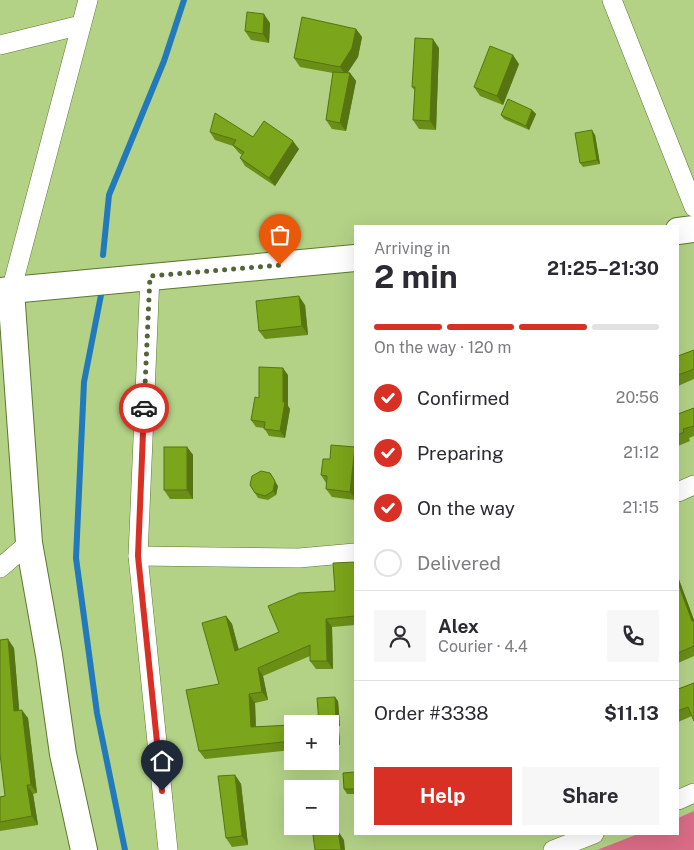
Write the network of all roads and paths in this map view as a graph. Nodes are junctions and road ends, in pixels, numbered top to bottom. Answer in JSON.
{"nodes":[{"id":1,"x":88,"y":0,"type":"edge"},
{"id":2,"x":612,"y":0,"type":"edge"},
{"id":3,"x":80,"y":25,"type":"junction"},
{"id":4,"x":0,"y":45,"type":"edge"},
{"id":5,"x":694,"y":207,"type":"edge"},
{"id":6,"x":694,"y":229,"type":"edge"},
{"id":7,"x":679,"y":231,"type":"edge"},
{"id":8,"x":354,"y":258,"type":"edge"},
{"id":9,"x":150,"y":276,"type":"junction"},
{"id":10,"x":6,"y":291,"type":"edge"},
{"id":11,"x":694,"y":485,"type":"edge"},
{"id":12,"x":679,"y":492,"type":"edge"},
{"id":13,"x":29,"y":544,"type":"junction"},
{"id":14,"x":354,"y":553,"type":"edge"},
{"id":15,"x":138,"y":556,"type":"junction"},
{"id":16,"x":0,"y":568,"type":"edge"},
{"id":17,"x":694,"y":793,"type":"edge"},
{"id":18,"x":679,"y":800,"type":"edge"},
{"id":19,"x":591,"y":835,"type":"edge"},
{"id":20,"x":84,"y":850,"type":"edge"},
{"id":21,"x":168,"y":850,"type":"edge"},
{"id":22,"x":553,"y":850,"type":"edge"}],
"edges":[{"from":1,"to":3,"type":"street"},
{"from":2,"to":5,"type":"street"},
{"from":3,"to":4,"type":"street"},
{"from":3,"to":10,"type":"street"},
{"from":6,"to":7,"type":"street"},
{"from":8,"to":9,"type":"street"},
{"from":9,"to":10,"type":"street"},
{"from":9,"to":15,"type":"street"},
{"from":10,"to":13,"type":"street"},
{"from":11,"to":12,"type":"street"},
{"from":13,"to":16,"type":"street"},
{"from":13,"to":20,"type":"street"},
{"from":14,"to":15,"type":"street"},
{"from":15,"to":21,"type":"street"},
{"from":17,"to":18,"type":"street"},
{"from":19,"to":22,"type":"street"}]}
